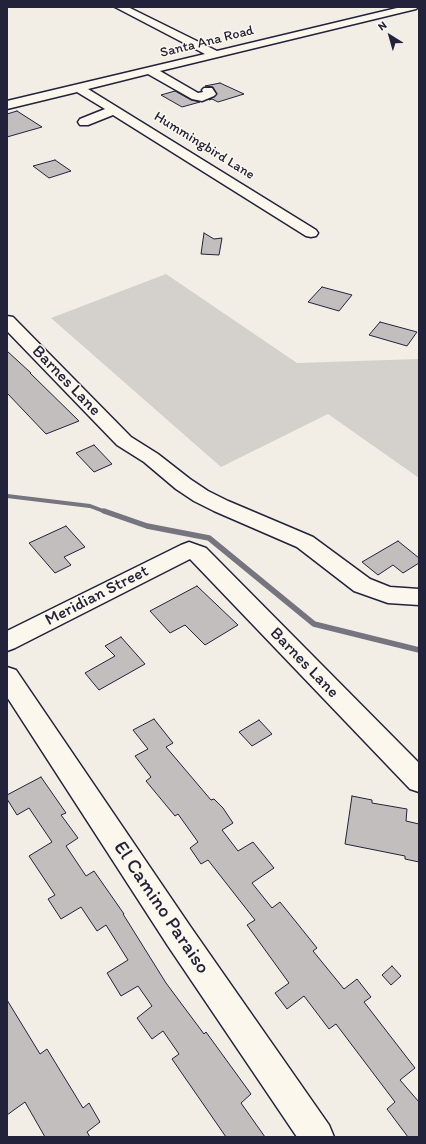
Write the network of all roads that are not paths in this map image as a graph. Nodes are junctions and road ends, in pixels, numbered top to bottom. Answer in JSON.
{"nodes":[{"id":1,"x":120,"y":7,"type":"edge"},
{"id":2,"x":413,"y":7,"type":"edge"},
{"id":3,"x":216,"y":55,"type":"junction"},
{"id":4,"x":150,"y":71,"type":"junction"},
{"id":5,"x":79,"y":88,"type":"junction"},
{"id":6,"x":208,"y":90,"type":"dead end"},
{"id":7,"x":7,"y":105,"type":"edge"},
{"id":8,"x":114,"y":110,"type":"junction"},
{"id":9,"x":84,"y":122,"type":"dead end"},
{"id":10,"x":311,"y":233,"type":"dead end"},
{"id":11,"x":7,"y":321,"type":"edge"},
{"id":12,"x":188,"y":551,"type":"joint"},
{"id":13,"x":419,"y":597,"type":"edge"},
{"id":14,"x":7,"y":642,"type":"edge"},
{"id":15,"x":7,"y":677,"type":"edge"},
{"id":16,"x":419,"y":781,"type":"edge"},
{"id":17,"x":317,"y":1137,"type":"edge"}],
"edges":[{"from":1,"to":3,"type":"street"},
{"from":2,"to":3,"type":"street","name":"Santa Ana Road"},
{"from":3,"to":4,"type":"street","name":"Santa Ana Road"},
{"from":4,"to":5,"type":"street","name":"Santa Ana Road"},
{"from":4,"to":6,"type":"street"},
{"from":5,"to":7,"type":"street","name":"Santa Ana Road"},
{"from":5,"to":8,"type":"street","name":"Hummingbird Lane"},
{"from":8,"to":9,"type":"street"},
{"from":8,"to":10,"type":"street","name":"Hummingbird Lane"},
{"from":11,"to":13,"type":"street","name":"Barnes Lane"},
{"from":12,"to":14,"type":"street","name":"Meridian Street"},
{"from":12,"to":16,"type":"street","name":"Barnes Lane"},
{"from":15,"to":17,"type":"street","name":"El Camino Paraiso"}]}
